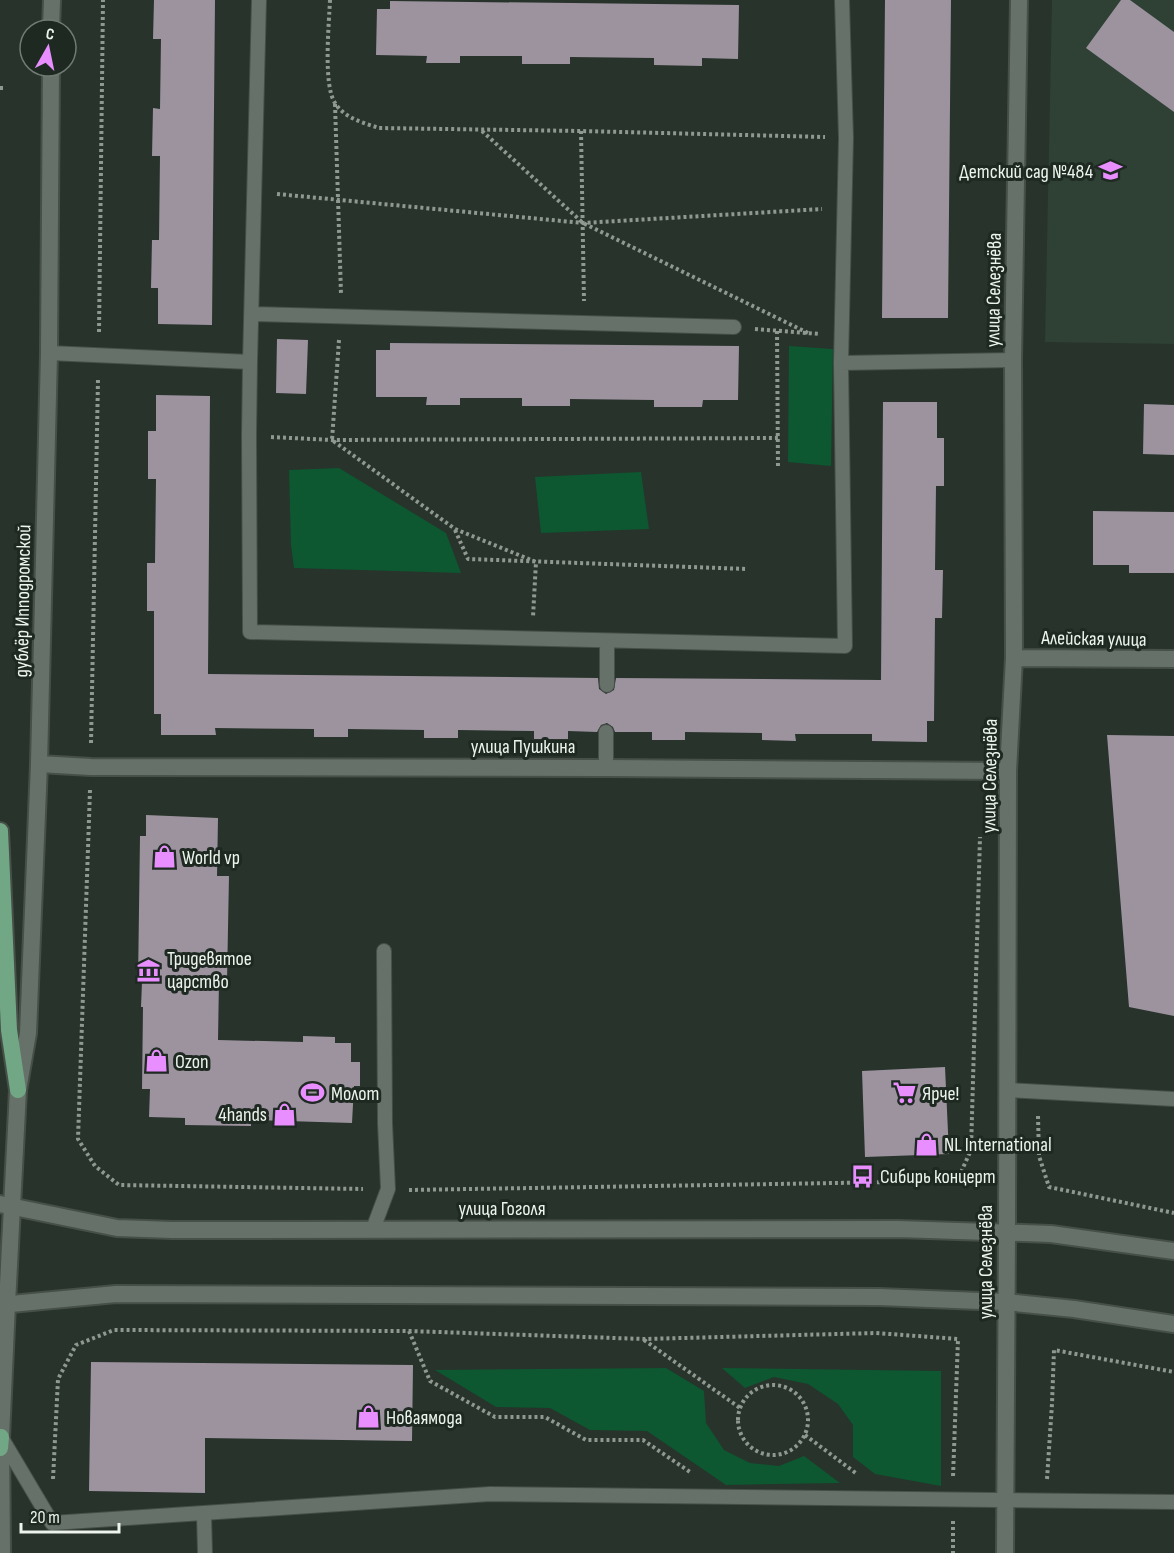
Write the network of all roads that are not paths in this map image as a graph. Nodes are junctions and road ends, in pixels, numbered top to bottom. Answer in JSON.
{"nodes":[{"id":1,"x":52,"y":0,"type":"edge"},
{"id":2,"x":259,"y":0,"type":"edge"},
{"id":3,"x":842,"y":0,"type":"edge"},
{"id":4,"x":1019,"y":0,"type":"edge"},
{"id":5,"x":51,"y":18,"type":"edge"},
{"id":6,"x":51,"y":78,"type":"edge"},
{"id":7,"x":253,"y":314,"type":"junction"},
{"id":8,"x":734,"y":327,"type":"road end"},
{"id":9,"x":49,"y":353,"type":"junction"},
{"id":10,"x":1013,"y":360,"type":"junction"},
{"id":11,"x":250,"y":362,"type":"junction"},
{"id":12,"x":841,"y":363,"type":"junction"},
{"id":13,"x":607,"y":641,"type":"junction"},
{"id":14,"x":1014,"y":658,"type":"junction"},
{"id":15,"x":1174,"y":659,"type":"edge"},
{"id":16,"x":607,"y":685,"type":"dead end"},
{"id":17,"x":606,"y":732,"type":"dead end"},
{"id":18,"x":39,"y":764,"type":"junction"},
{"id":19,"x":606,"y":768,"type":"junction"},
{"id":20,"x":1008,"y":771,"type":"junction"},
{"id":21,"x":0,"y":831,"type":"edge"},
{"id":22,"x":384,"y":951,"type":"dead end"},
{"id":23,"x":18,"y":1090,"type":"junction"},
{"id":24,"x":1008,"y":1090,"type":"junction"},
{"id":25,"x":1174,"y":1099,"type":"edge"},
{"id":26,"x":6,"y":1205,"type":"edge"},
{"id":27,"x":373,"y":1229,"type":"junction"},
{"id":28,"x":1007,"y":1233,"type":"junction"},
{"id":29,"x":1174,"y":1251,"type":"edge"},
{"id":30,"x":1005,"y":1302,"type":"junction"},
{"id":31,"x":3,"y":1305,"type":"edge"},
{"id":32,"x":1174,"y":1324,"type":"edge"},
{"id":33,"x":1,"y":1442,"type":"edge"},
{"id":34,"x":1005,"y":1500,"type":"junction"},
{"id":35,"x":1174,"y":1502,"type":"edge"},
{"id":36,"x":204,"y":1514,"type":"junction"},
{"id":37,"x":2,"y":1553,"type":"edge"},
{"id":38,"x":206,"y":1553,"type":"edge"},
{"id":39,"x":1005,"y":1553,"type":"edge"}],
"edges":[{"from":1,"to":5,"type":"street"},
{"from":2,"to":7,"type":"lane"},
{"from":3,"to":12,"type":"lane"},
{"from":4,"to":10,"type":"street","name":"улица Селезнёва"},
{"from":6,"to":9,"type":"street","name":"дублёр Ипподромской"},
{"from":7,"to":8,"type":"lane"},
{"from":7,"to":11,"type":"lane"},
{"from":9,"to":11,"type":"lane"},
{"from":9,"to":18,"type":"street","name":"дублёр Ипподромской"},
{"from":10,"to":12,"type":"lane"},
{"from":10,"to":14,"type":"street","name":"улица Селезнёва"},
{"from":11,"to":13,"type":"lane"},
{"from":12,"to":13,"type":"lane"},
{"from":13,"to":16,"type":"lane"},
{"from":14,"to":15,"type":"street","name":"Алейская улица"},
{"from":14,"to":20,"type":"street","name":"улица Селезнёва"},
{"from":17,"to":19,"type":"lane"},
{"from":18,"to":19,"type":"street","name":"улица Пушкина"},
{"from":18,"to":23,"type":"street","name":"дублёр Ипподромской"},
{"from":19,"to":20,"type":"street","name":"улица Пушкина"},
{"from":20,"to":24,"type":"street","name":"улица Селезнёва"},
{"from":21,"to":23,"type":"highway"},
{"from":22,"to":27,"type":"lane"},
{"from":23,"to":26,"type":"street","name":"дублёр Ипподромской"},
{"from":24,"to":25,"type":"lane"},
{"from":24,"to":28,"type":"street","name":"улица Селезнёва"},
{"from":26,"to":27,"type":"street","name":"улица Гоголя"},
{"from":26,"to":31,"type":"street"},
{"from":27,"to":28,"type":"street","name":"улица Гоголя"},
{"from":28,"to":29,"type":"street","name":"улица Гоголя"},
{"from":28,"to":30,"type":"street","name":"улица Селезнёва"},
{"from":30,"to":31,"type":"street"},
{"from":30,"to":32,"type":"street"},
{"from":30,"to":34,"type":"street","name":"улица Селезнёва"},
{"from":31,"to":33,"type":"street"},
{"from":33,"to":36,"type":"lane"},
{"from":33,"to":37,"type":"street"},
{"from":34,"to":35,"type":"lane"},
{"from":34,"to":36,"type":"lane"},
{"from":34,"to":39,"type":"street","name":"улица Селезнёва"},
{"from":36,"to":38,"type":"lane"}]}
